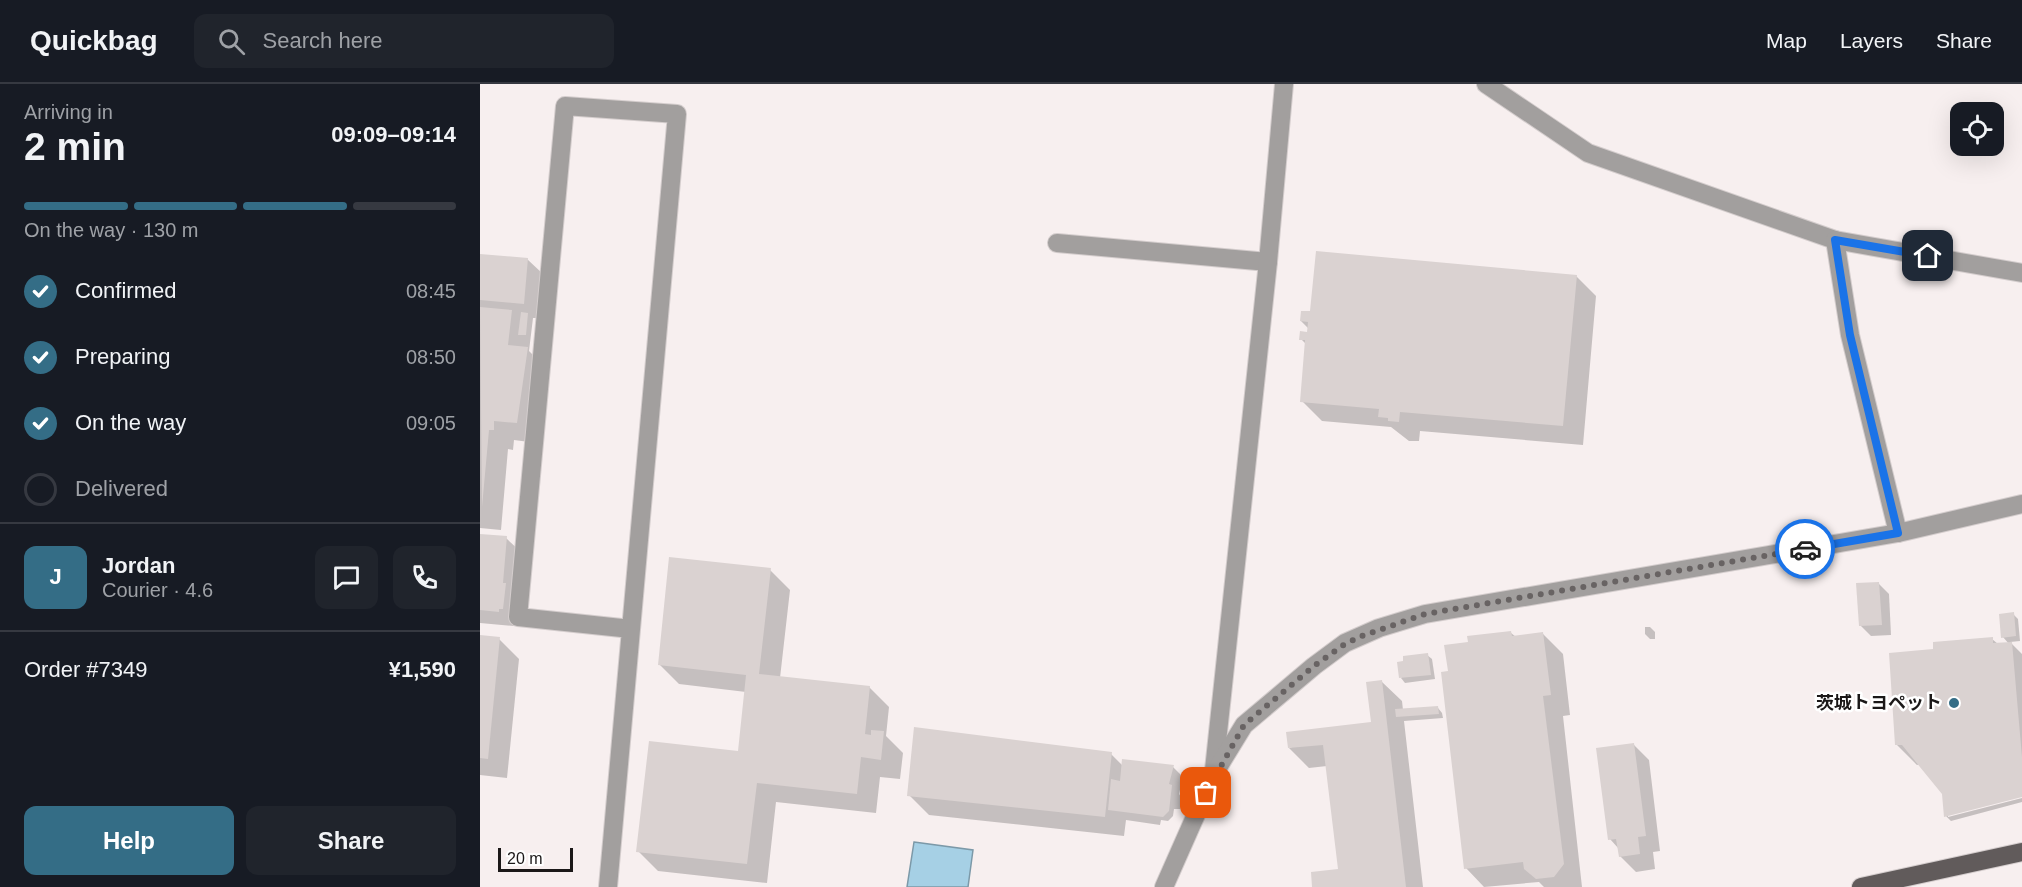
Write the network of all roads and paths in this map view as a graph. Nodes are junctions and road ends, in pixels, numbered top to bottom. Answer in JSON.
{"nodes":[{"id":1,"x":1284,"y":84,"type":"edge"},
{"id":2,"x":1486,"y":84,"type":"edge"},
{"id":3,"x":1835,"y":240,"type":"junction"},
{"id":4,"x":1057,"y":243,"type":"dead end"},
{"id":5,"x":1268,"y":262,"type":"junction"},
{"id":6,"x":2022,"y":273,"type":"edge"},
{"id":7,"x":2022,"y":504,"type":"edge"},
{"id":8,"x":1898,"y":533,"type":"junction"},
{"id":9,"x":631,"y":629,"type":"junction"},
{"id":10,"x":1214,"y":774,"type":"junction"},
{"id":11,"x":2022,"y":852,"type":"edge"},
{"id":12,"x":608,"y":887,"type":"edge"},
{"id":13,"x":1164,"y":887,"type":"edge"},
{"id":14,"x":1861,"y":887,"type":"edge"}],
"edges":[{"from":1,"to":5,"type":"lane"},
{"from":2,"to":3,"type":"lane"},
{"from":3,"to":6,"type":"lane"},
{"from":3,"to":8,"type":"lane"},
{"from":4,"to":5,"type":"lane"},
{"from":5,"to":10,"type":"lane"},
{"from":7,"to":8,"type":"lane"},
{"from":8,"to":10,"type":"lane"},
{"from":9,"to":9,"type":"lane"},
{"from":9,"to":12,"type":"lane"},
{"from":10,"to":13,"type":"lane"},
{"from":11,"to":14,"type":"main road"}]}
